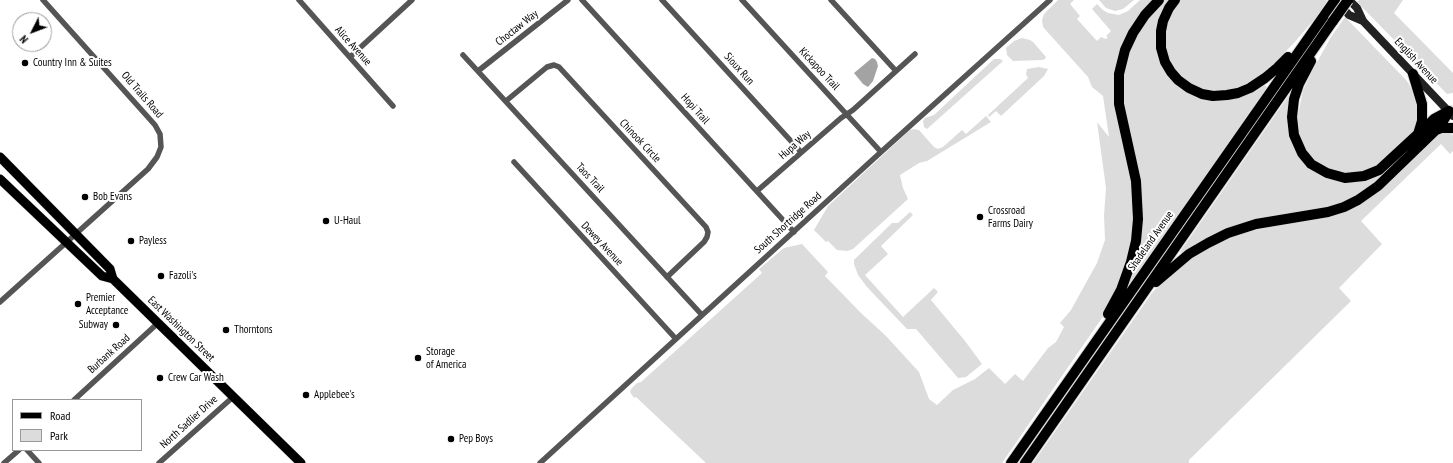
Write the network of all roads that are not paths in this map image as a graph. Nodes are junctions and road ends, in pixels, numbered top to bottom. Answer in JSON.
{"nodes":[{"id":1,"x":44,"y":0,"type":"edge"},
{"id":2,"x":299,"y":0,"type":"edge"},
{"id":3,"x":412,"y":0,"type":"edge"},
{"id":4,"x":568,"y":0,"type":"edge"},
{"id":5,"x":582,"y":0,"type":"edge"},
{"id":6,"x":662,"y":0,"type":"edge"},
{"id":7,"x":742,"y":0,"type":"edge"},
{"id":8,"x":831,"y":0,"type":"edge"},
{"id":9,"x":1050,"y":0,"type":"edge"},
{"id":10,"x":1159,"y":0,"type":"edge"},
{"id":11,"x":1175,"y":0,"type":"edge"},
{"id":12,"x":1335,"y":0,"type":"edge"},
{"id":13,"x":1348,"y":0,"type":"edge"},
{"id":14,"x":1363,"y":20,"type":"junction"},
{"id":15,"x":1312,"y":32,"type":"junction"},
{"id":16,"x":1324,"y":32,"type":"junction"},
{"id":17,"x":463,"y":54,"type":"dead end"},
{"id":18,"x":915,"y":54,"type":"dead end"},
{"id":19,"x":350,"y":57,"type":"junction"},
{"id":20,"x":478,"y":71,"type":"junction"},
{"id":21,"x":896,"y":71,"type":"junction"},
{"id":22,"x":1413,"y":74,"type":"junction"},
{"id":23,"x":506,"y":102,"type":"junction"},
{"id":24,"x":393,"y":106,"type":"dead end"},
{"id":25,"x":846,"y":114,"type":"junction"},
{"id":26,"x":1451,"y":114,"type":"edge"},
{"id":27,"x":1453,"y":128,"type":"edge"},
{"id":28,"x":1436,"y":130,"type":"junction"},
{"id":29,"x":1418,"y":134,"type":"junction"},
{"id":30,"x":801,"y":152,"type":"junction"},
{"id":31,"x":881,"y":152,"type":"junction"},
{"id":32,"x":0,"y":157,"type":"edge"},
{"id":33,"x":514,"y":162,"type":"dead end"},
{"id":34,"x":0,"y":179,"type":"edge"},
{"id":35,"x":757,"y":191,"type":"junction"},
{"id":36,"x":794,"y":232,"type":"junction"},
{"id":37,"x":71,"y":238,"type":"junction"},
{"id":38,"x":667,"y":277,"type":"junction"},
{"id":39,"x":1146,"y":289,"type":"junction"},
{"id":40,"x":0,"y":302,"type":"edge"},
{"id":41,"x":702,"y":315,"type":"junction"},
{"id":42,"x":158,"y":323,"type":"junction"},
{"id":43,"x":676,"y":338,"type":"junction"},
{"id":44,"x":1092,"y":346,"type":"junction"},
{"id":45,"x":233,"y":397,"type":"junction"},
{"id":46,"x":75,"y":399,"type":"edge"},
{"id":47,"x":18,"y":451,"type":"edge"},
{"id":48,"x":28,"y":451,"type":"edge"},
{"id":49,"x":4,"y":463,"type":"edge"},
{"id":50,"x":39,"y":463,"type":"edge"},
{"id":51,"x":159,"y":463,"type":"edge"},
{"id":52,"x":301,"y":463,"type":"edge"},
{"id":53,"x":540,"y":463,"type":"edge"},
{"id":54,"x":1011,"y":463,"type":"edge"},
{"id":55,"x":1025,"y":463,"type":"edge"}],
"edges":[{"from":1,"to":37,"type":"street","name":"Old Trails Road"},
{"from":2,"to":19,"type":"street","name":"Alice Avenue"},
{"from":3,"to":19,"type":"street"},
{"from":4,"to":20,"type":"street","name":"Choctaw Way"},
{"from":5,"to":35,"type":"street","name":"Hopi Trail"},
{"from":6,"to":30,"type":"street","name":"Sioux Run"},
{"from":7,"to":25,"type":"street","name":"Kickapoo Trail"},
{"from":8,"to":21,"type":"street"},
{"from":9,"to":31,"type":"street","name":"South Shortridge Road"},
{"from":10,"to":44,"type":"highway"},
{"from":11,"to":15,"type":"highway"},
{"from":12,"to":14,"type":"street","name":"English Avenue"},
{"from":12,"to":15,"type":"highway"},
{"from":13,"to":14,"type":"street","name":"English Avenue"},
{"from":13,"to":16,"type":"highway","bridge":true},
{"from":14,"to":22,"type":"street","name":"English Avenue"},
{"from":15,"to":44,"type":"highway","name":"Shadeland Avenue"},
{"from":16,"to":29,"type":"highway"},
{"from":16,"to":39,"type":"highway"},
{"from":17,"to":20,"type":"street","name":"Taos Trail"},
{"from":18,"to":21,"type":"street","name":"Hupa Way"},
{"from":19,"to":24,"type":"street","name":"Alice Avenue"},
{"from":20,"to":23,"type":"street","name":"Taos Trail"},
{"from":21,"to":25,"type":"street","name":"Hupa Way"},
{"from":22,"to":26,"type":"street","name":"English Avenue"},
{"from":22,"to":29,"type":"highway"},
{"from":23,"to":38,"type":"street","name":"Taos Trail"},
{"from":23,"to":38,"type":"street","name":"Chinook Circle"},
{"from":25,"to":30,"type":"street","name":"Hupa Way"},
{"from":25,"to":31,"type":"street","name":"Kickapoo Trail"},
{"from":26,"to":28,"type":"highway"},
{"from":26,"to":29,"type":"highway"},
{"from":27,"to":28,"type":"highway"},
{"from":28,"to":39,"type":"highway"},
{"from":30,"to":35,"type":"street","name":"Hupa Way"},
{"from":31,"to":36,"type":"street","name":"South Shortridge Road"},
{"from":32,"to":37,"type":"main road","name":"East Washington Street"},
{"from":33,"to":43,"type":"street","name":"Dewey Avenue"},
{"from":34,"to":37,"type":"main road","name":"East Washington Street"},
{"from":35,"to":36,"type":"street","name":"Hopi Trail"},
{"from":36,"to":41,"type":"street","name":"South Shortridge Road"},
{"from":37,"to":40,"type":"street","name":"Old Trails Road"},
{"from":37,"to":42,"type":"main road","name":"East Washington Street"},
{"from":38,"to":41,"type":"street","name":"Taos Trail"},
{"from":39,"to":55,"type":"highway"},
{"from":41,"to":43,"type":"street","name":"South Shortridge Road"},
{"from":42,"to":45,"type":"main road","name":"East Washington Street"},
{"from":42,"to":46,"type":"street","name":"Burbank Road"},
{"from":43,"to":53,"type":"street","name":"South Shortridge Road"},
{"from":44,"to":54,"type":"highway","name":"Shadeland Avenue"},
{"from":45,"to":51,"type":"street","name":"North Sadlier Drive"},
{"from":45,"to":52,"type":"main road","name":"East Washington Street"},
{"from":47,"to":49,"type":"street"},
{"from":48,"to":50,"type":"street"}]}
